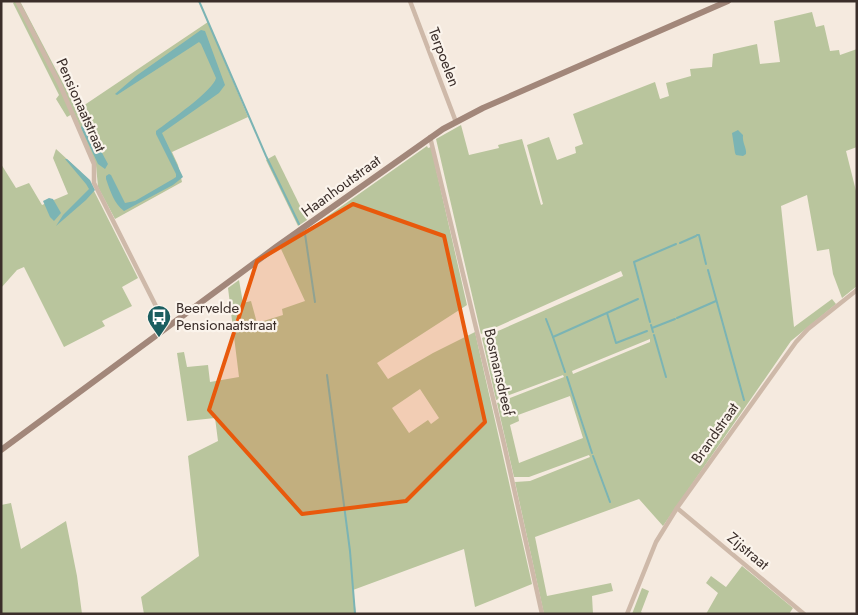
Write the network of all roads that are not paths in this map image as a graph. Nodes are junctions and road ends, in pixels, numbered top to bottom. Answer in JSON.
{"nodes":[{"id":1,"x":17,"y":1,"type":"edge"},
{"id":2,"x":410,"y":1,"type":"edge"},
{"id":3,"x":728,"y":1,"type":"edge"},
{"id":4,"x":456,"y":122,"type":"junction"},
{"id":5,"x":430,"y":137,"type":"junction"},
{"id":6,"x":857,"y":290,"type":"edge"},
{"id":7,"x":168,"y":328,"type":"junction"},
{"id":8,"x":1,"y":450,"type":"edge"},
{"id":9,"x":677,"y":508,"type":"junction"},
{"id":10,"x":542,"y":614,"type":"edge"},
{"id":11,"x":627,"y":614,"type":"edge"},
{"id":12,"x":804,"y":614,"type":"edge"}],
"edges":[{"from":1,"to":7,"type":"street","name":"Pensionaatstraat"},
{"from":2,"to":4,"type":"street","name":"Terpoelen"},
{"from":3,"to":4,"type":"street","name":"Haanhoutstraat"},
{"from":4,"to":5,"type":"street","name":"Haanhoutstraat"},
{"from":5,"to":7,"type":"street","name":"Haanhoutstraat"},
{"from":5,"to":10,"type":"street","name":"Bosmansdreef"},
{"from":6,"to":9,"type":"street","name":"Brandstraat"},
{"from":7,"to":8,"type":"street","name":"Haanhoutstraat"},
{"from":9,"to":11,"type":"street","name":"Brandstraat"},
{"from":9,"to":12,"type":"street","name":"Zijstraat"}]}
